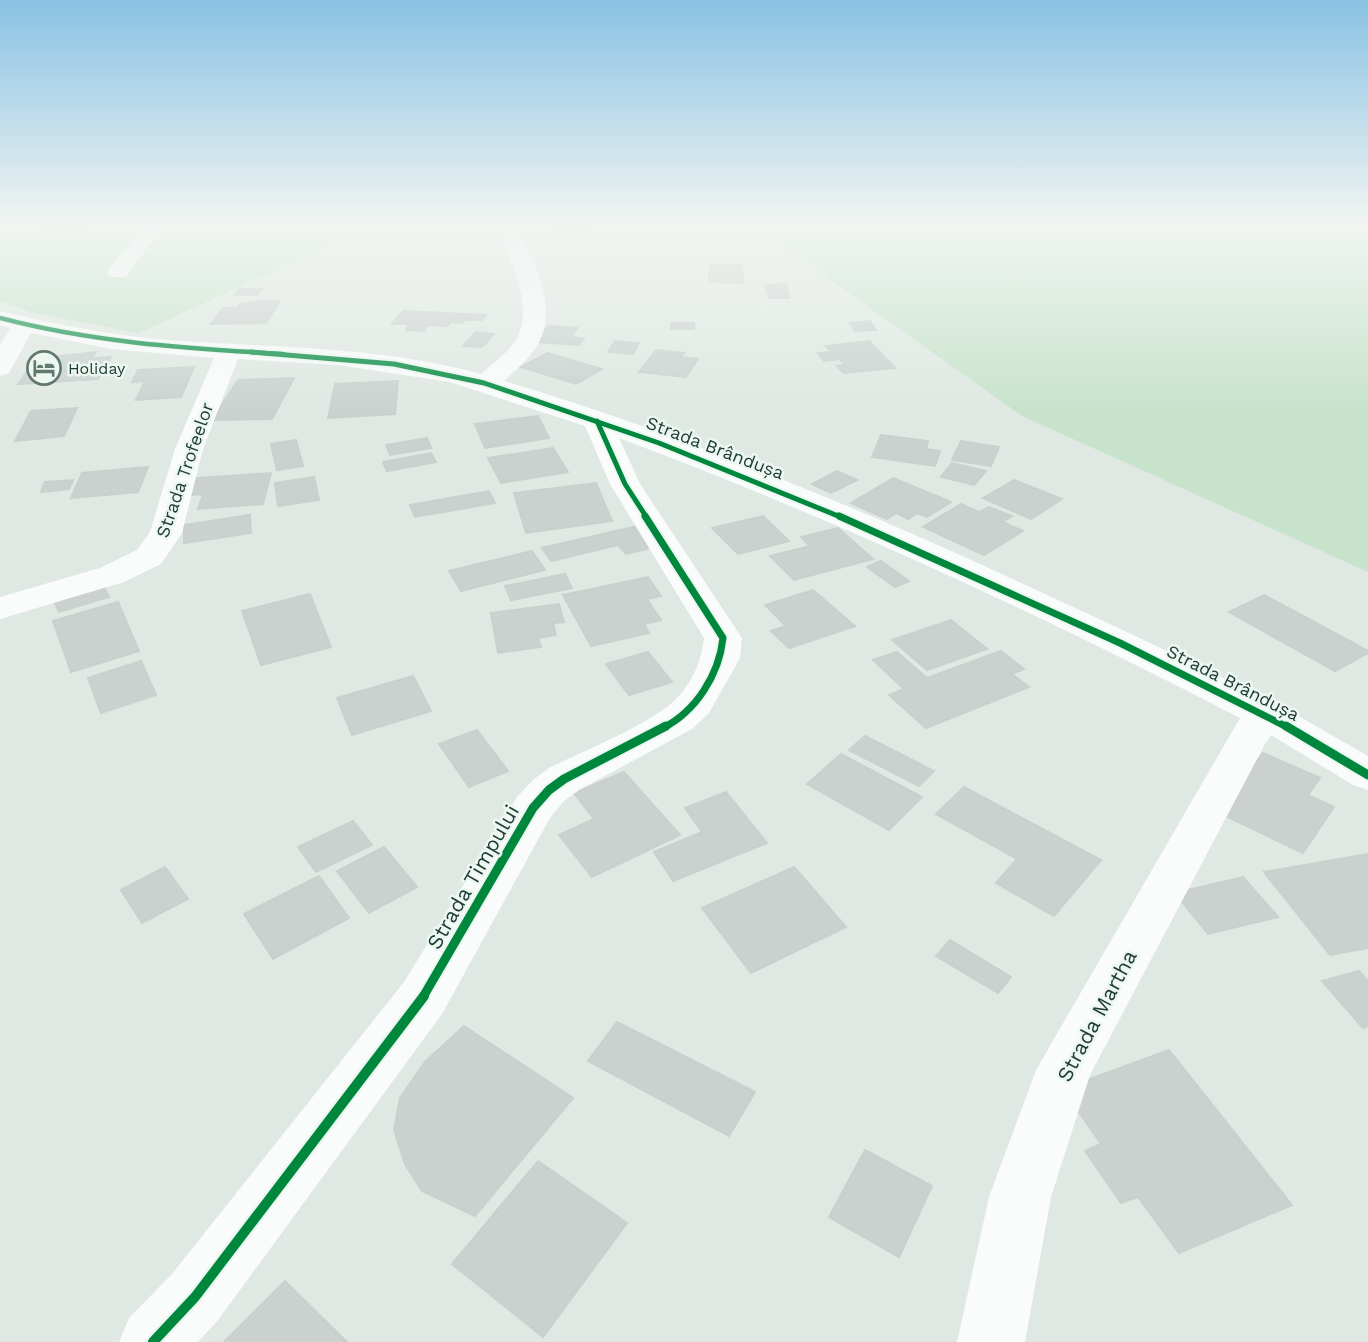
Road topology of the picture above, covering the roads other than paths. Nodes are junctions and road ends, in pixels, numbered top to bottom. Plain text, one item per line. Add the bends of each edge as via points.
1 (531, 288) edge
2 (12, 322) edge
3 (229, 351) junction
4 (0, 368) edge
5 (487, 383) junction
6 (597, 421) junction
7 (0, 608) edge
8 (1264, 714) junction
9 (1368, 775) edge
10 (153, 1342) edge
11 (991, 1342) edge

1 - 5 street via 534,318 526,343
2 - 3 street, Strada Brândușa via 119,342
2 - 4 street
3 - 5 street, Strada Brândușa via 368,360
3 - 7 street, Strada Trofeelor via 189,449 166,533 149,558 111,575
5 - 6 street, Strada Brândușa
6 - 8 street, Strada Brândușa via 787,492
6 - 10 street, Strada Timpului via 625,484 723,638 721,658 695,704 678,720 564,779 533,808 423,998 195,1297
8 - 9 street, Strada Brândușa
8 - 11 street, Strada Martha via 1064,1070 1020,1198

